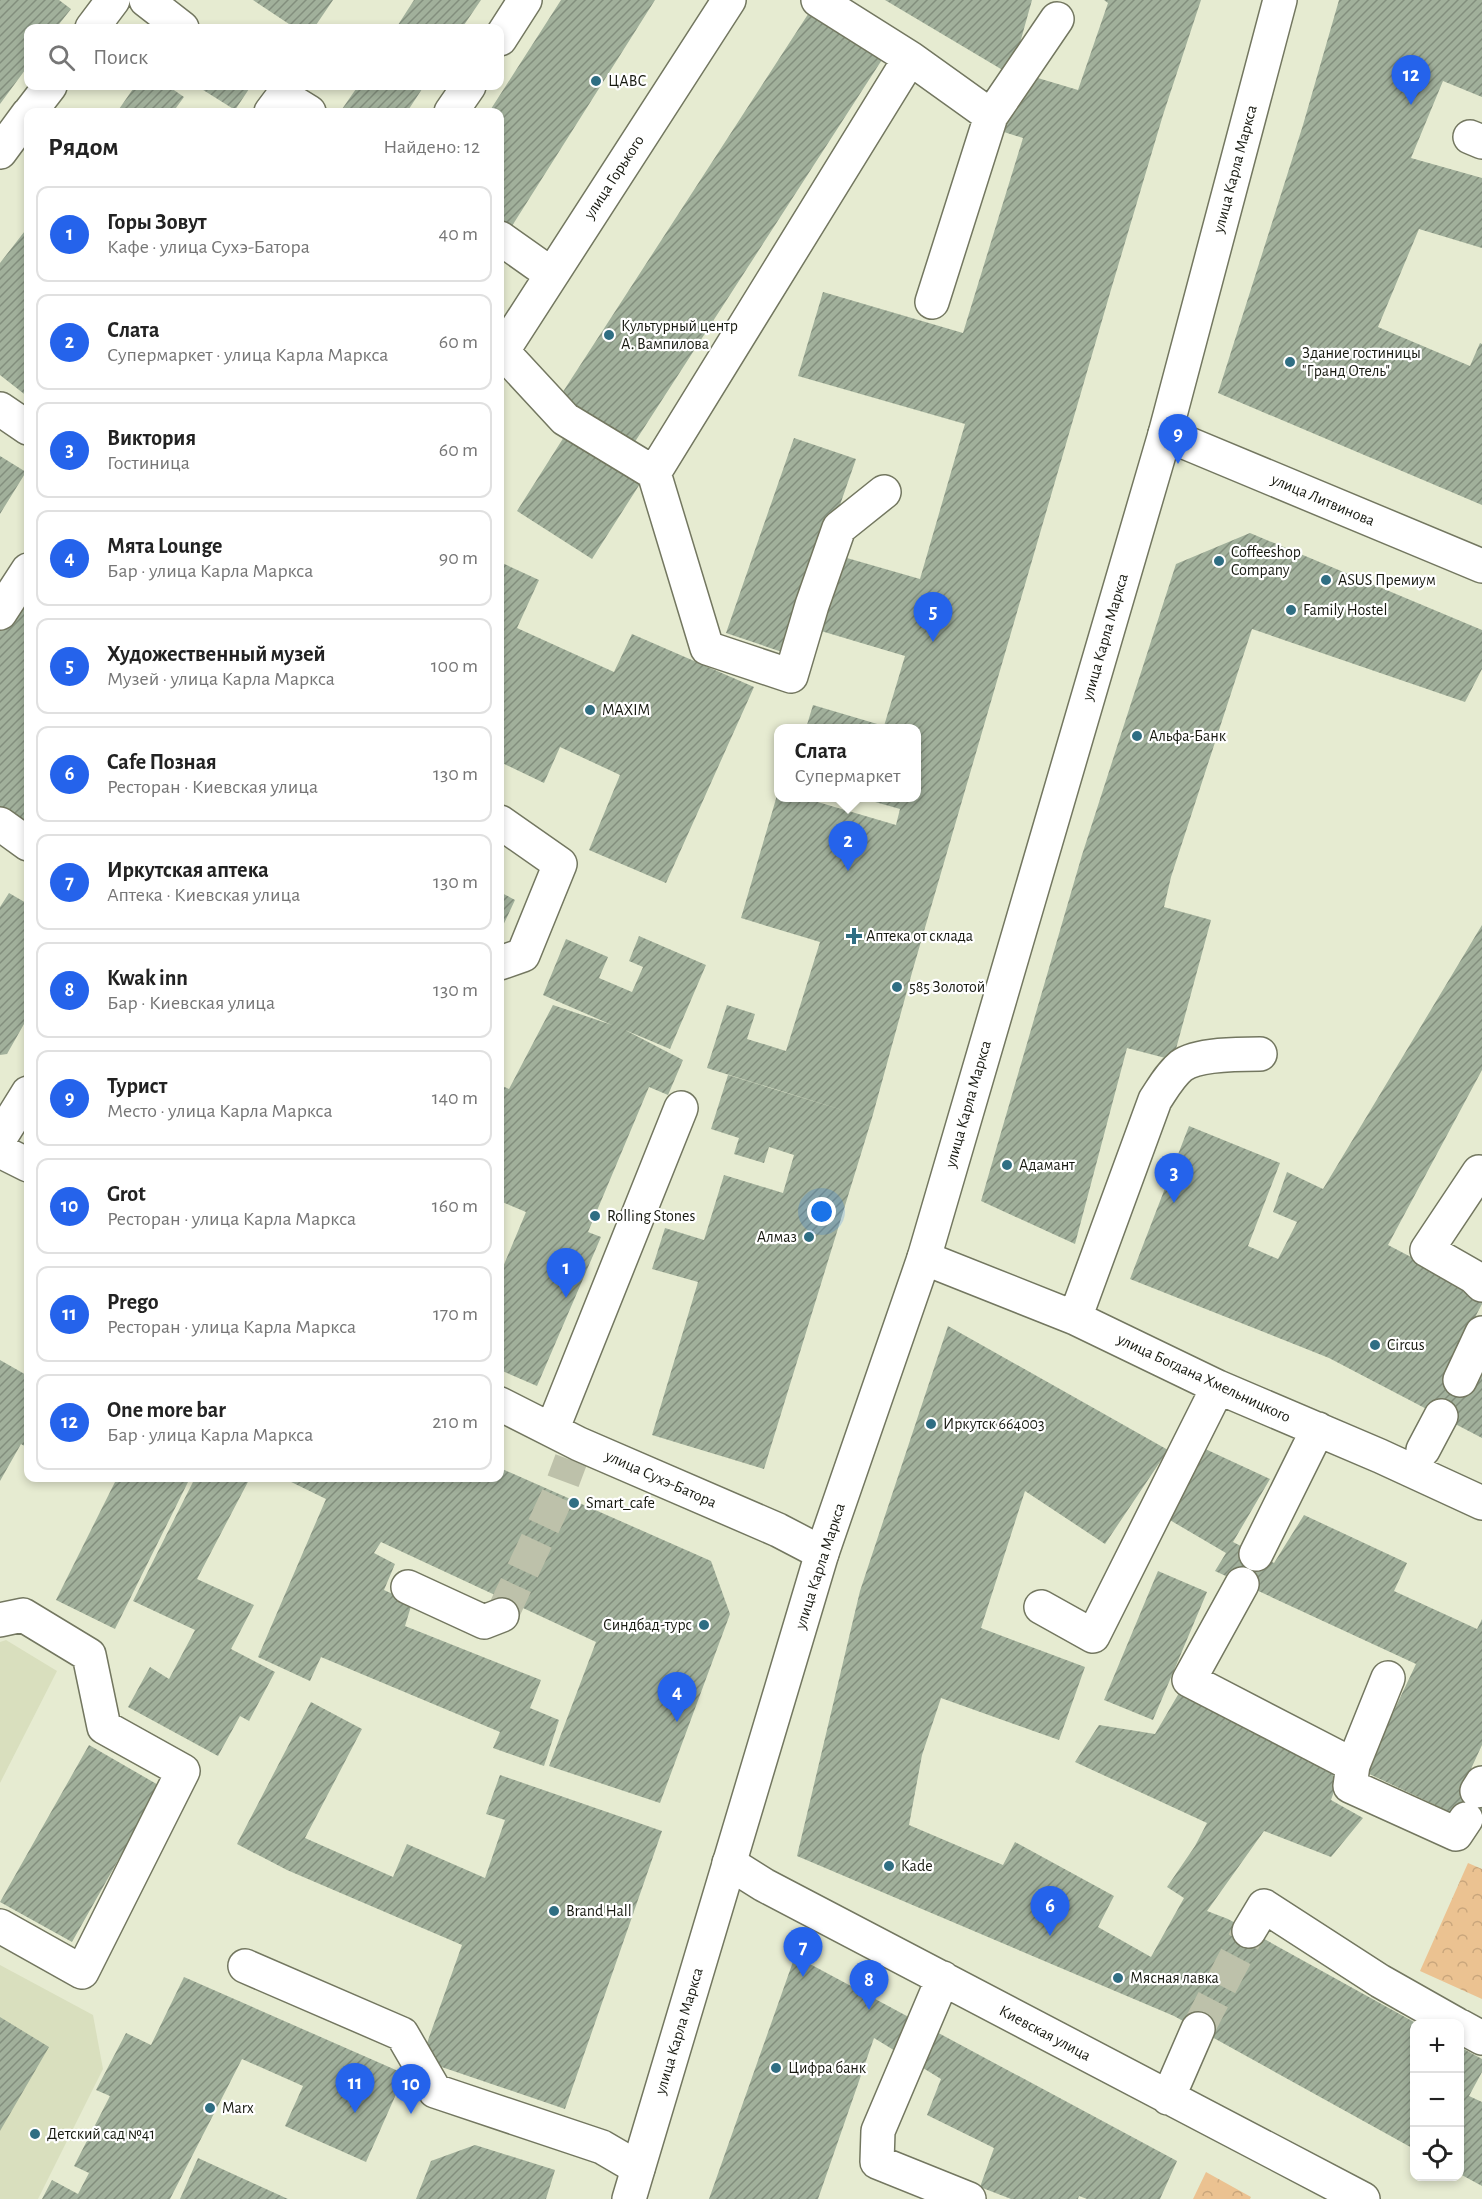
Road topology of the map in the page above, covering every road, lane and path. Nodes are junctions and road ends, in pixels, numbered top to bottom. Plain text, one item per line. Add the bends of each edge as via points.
1 (113, 0) edge
2 (146, 0) edge
3 (525, 0) edge
4 (729, 0) edge
5 (818, 0) edge
6 (1280, 0) edge
7 (1057, 19) dead end
8 (95, 24) edge
9 (177, 24) edge
10 (504, 33) edge
11 (910, 58) junction
12 (47, 90) edge
13 (466, 90) edge
14 (33, 108) edge
15 (274, 108) edge
16 (302, 108) edge
17 (454, 108) edge
18 (991, 116) junction
19 (24, 120) edge
20 (0, 152) edge
21 (504, 241) edge
22 (551, 274) junction
23 (932, 302) dead end
24 (504, 348) edge
25 (504, 356) edge
26 (0, 409) edge
27 (24, 425) edge
28 (1165, 434) junction
29 (654, 473) junction
30 (884, 492) dead end
31 (1482, 566) edge
32 (24, 576) edge
33 (0, 613) edge
34 (0, 825) edge
35 (504, 825) edge
36 (24, 841) edge
37 (504, 962) edge
38 (1260, 1054) dead end
39 (24, 1099) edge
40 (681, 1108) dead end
41 (0, 1137) edge
42 (0, 1150) edge
43 (24, 1163) edge
44 (1479, 1172) dead end
45 (924, 1258) junction
46 (1482, 1285) edge
47 (1075, 1318) junction
48 (1482, 1333) edge
49 (1460, 1380) dead end
50 (1218, 1387) junction
51 (504, 1406) edge
52 (1441, 1416) dead end
53 (1318, 1429) junction
54 (567, 1445) junction
55 (1423, 1450) dead end
56 (1482, 1503) edge
57 (822, 1553) junction
58 (1256, 1554) dead end
59 (1242, 1584) dead end
60 (408, 1587) dead end
61 (1041, 1607) dead end
62 (502, 1615) dead end
63 (0, 1620) edge
64 (1388, 1678) dead end
65 (1353, 1765) junction
66 (1475, 1798) edge
67 (729, 1863) junction
68 (0, 1926) edge
69 (1250, 1931) tunnel mouth
70 (245, 1966) dead end
71 (943, 1978) junction
72 (1447, 2019) edge
73 (1464, 2028) edge
74 (1198, 2030) tunnel mouth
75 (1482, 2038) edge
76 (1168, 2098) junction
77 (633, 2184) edge
78 (969, 2199) edge
79 (1363, 2199) edge

1 - 8 street
2 - 9 street
3 - 10 street
4 - 22 street, улица Горького
5 - 11 street
6 - 28 street, улица Карла Маркса
7 - 18 street
11 - 18 street
11 - 29 street
12 - 14 street
13 - 17 street
15 - 16 street via 283,96
18 - 23 street
19 - 20 street
21 - 22 street
22 - 24 street, улица Горького
25 - 29 street via 565,419
26 - 27 street
28 - 31 street, улица Литвинова
28 - 45 street, улица Карла Маркса
29 - 30 street via 707,648 791,676 839,528
32 - 33 street
34 - 36 street
35 - 37 street via 560,864 523,955
38 - 47 street via 1206,1058 1183,1064 1171,1076 1155,1100
39 - 41 street
40 - 54 street
42 - 43 street
44 - 46 street via 1427,1250
45 - 47 street, улица Богдана Хмельницкого
45 - 57 street, улица Карла Маркса
47 - 50 street, улица Богдана Хмельницкого
48 - 49 street
50 - 53 street, улица Богдана Хмельницкого
50 - 61 street via 1093,1636
51 - 54 street, улица Сухэ-Батора
52 - 55 street
53 - 56 street, улица Богдана Хмельницкого
53 - 58 street
54 - 57 street, улица Сухэ-Батора via 778,1530
57 - 67 street, улица Карла Маркса
59 - 65 street via 1189,1680
60 - 62 street via 484,1622
63 - 68 street via 23,1615 89,1655 104,1727 183,1771 82,1972
64 - 65 street
65 - 66 street via 1350,1786 1456,1834
67 - 71 street, Киевская улица
67 - 77 street, улица Карла Маркса
69 - 72 street via 1264,1906
70 - 77 street via 402,2034 435,2091 602,2147
71 - 76 street, Киевская улица
71 - 78 street via 878,2131 877,2162
73 - 75 street
74 - 76 street
76 - 79 street, Киевская улица

